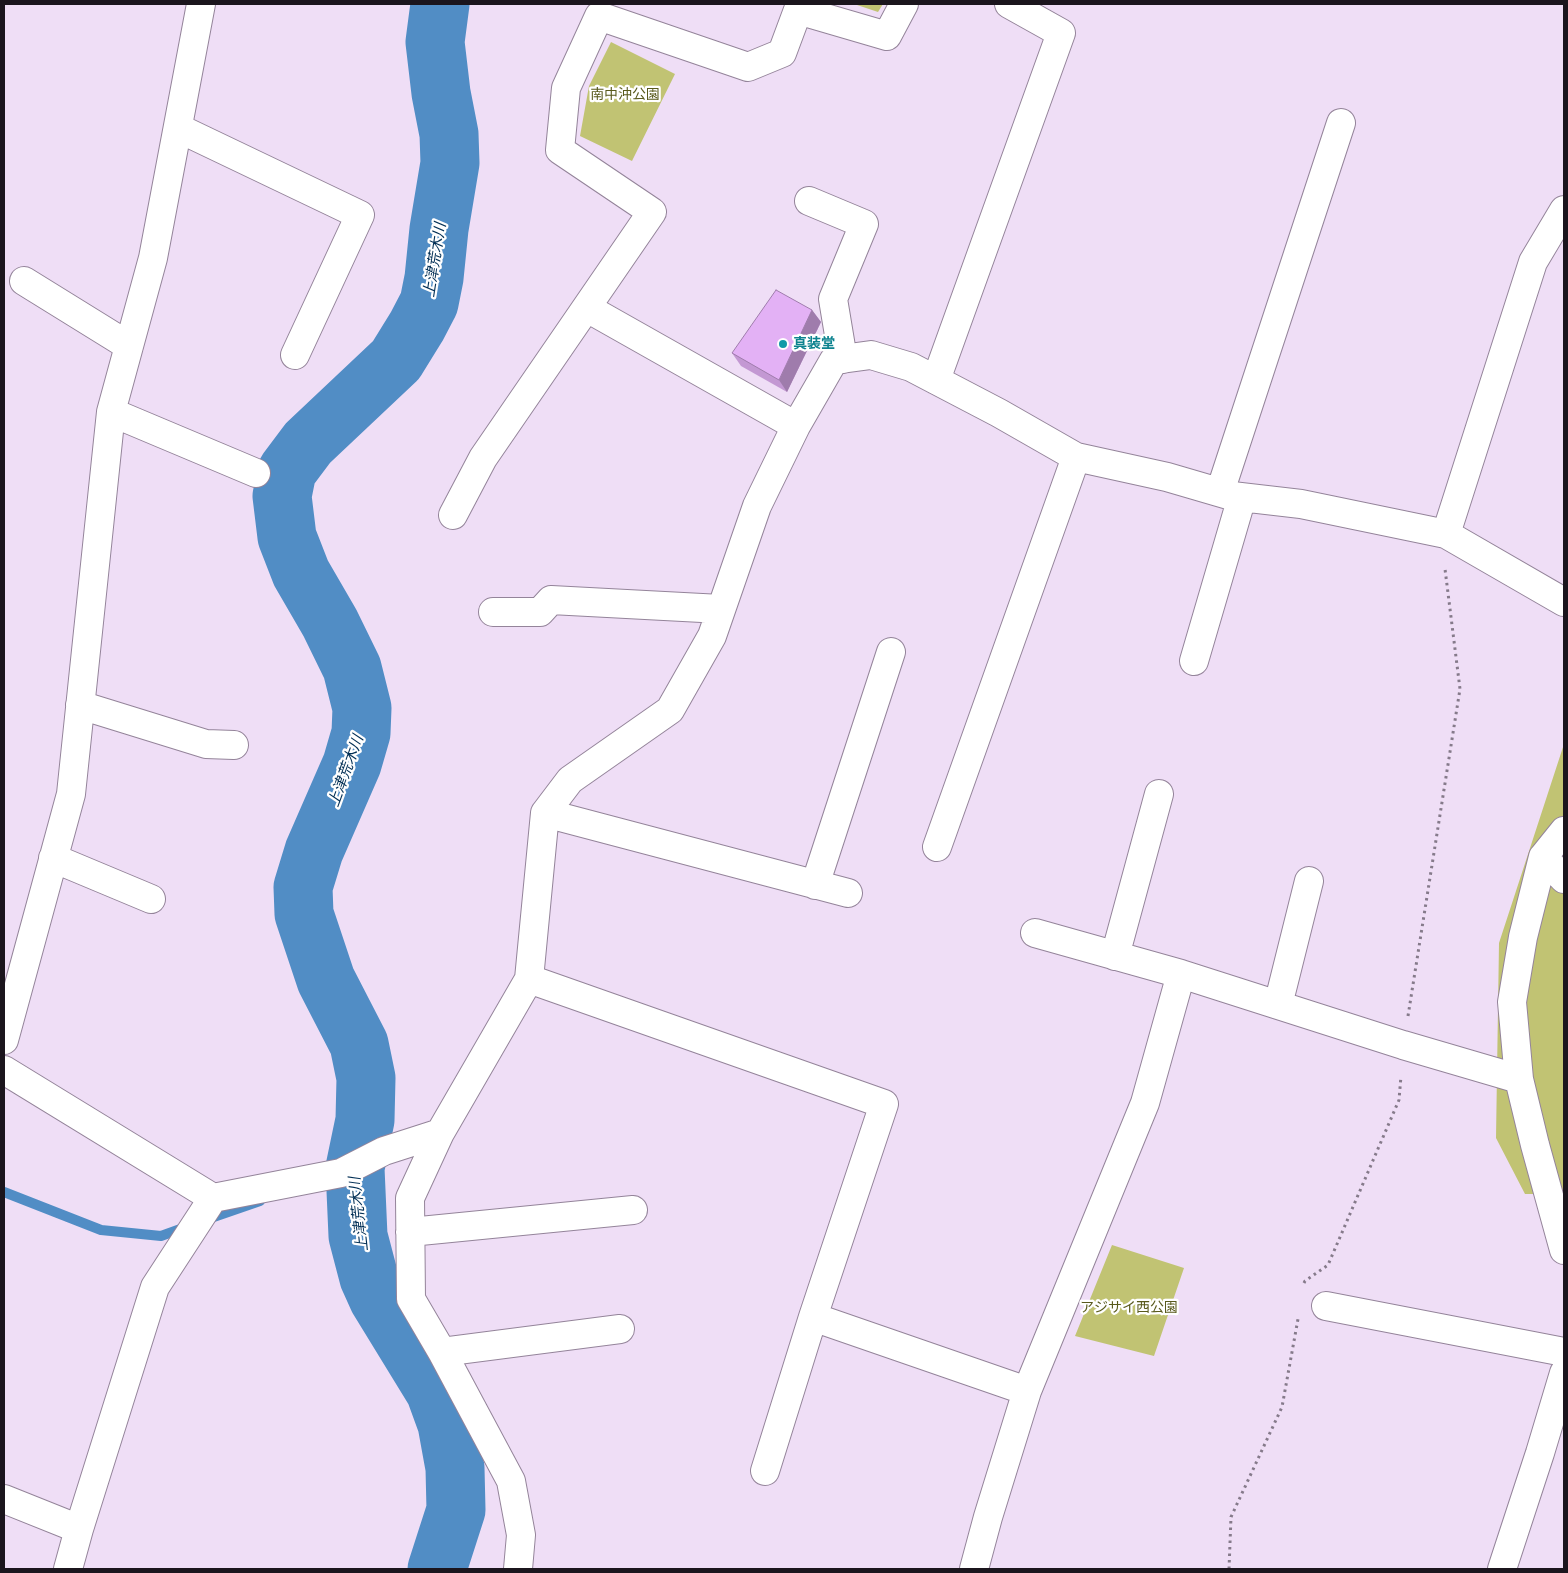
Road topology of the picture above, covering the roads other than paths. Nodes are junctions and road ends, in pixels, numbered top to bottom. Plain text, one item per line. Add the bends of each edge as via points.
1 (200, 4) edge
2 (904, 4) edge
3 (1009, 4) edge
4 (1341, 123) dead end
5 (178, 128) junction
6 (809, 202) dead end
7 (1564, 210) edge
8 (24, 281) dead end
9 (587, 308) junction
10 (129, 346) junction
11 (295, 355) dead end
12 (843, 359) junction
13 (936, 380) junction
14 (110, 412) junction
15 (796, 426) junction
16 (1076, 457) junction
17 (256, 473) dead end
18 (1231, 494) junction
19 (453, 514) dead end
20 (1446, 534) junction
21 (1564, 602) edge
22 (721, 609) junction
23 (492, 612) dead end
24 (891, 652) dead end
25 (1194, 661) dead end
26 (80, 705) junction
27 (234, 745) dead end
28 (1160, 794) dead end
29 (545, 813) junction
30 (1564, 831) edge
31 (937, 847) dead end
32 (1543, 857) junction
33 (53, 858) junction
34 (1564, 879) edge
35 (1309, 881) dead end
36 (815, 885) junction
37 (848, 894) dead end
38 (151, 899) dead end
39 (1035, 933) dead end
40 (1116, 956) junction
41 (1181, 974) junction
42 (529, 980) junction
43 (1278, 1005) junction
44 (4, 1040) edge
45 (4, 1070) edge
46 (1519, 1079) junction
47 (440, 1133) junction
48 (213, 1198) junction
49 (633, 1210) dead end
50 (410, 1232) junction
51 (1564, 1250) edge
52 (1326, 1306) dead end
53 (813, 1317) junction
54 (620, 1329) dead end
55 (442, 1352) junction
56 (1564, 1352) edge
57 (1564, 1373) edge
58 (1027, 1391) junction
59 (764, 1471) dead end
60 (4, 1499) edge
61 (79, 1530) junction
62 (68, 1569) edge
63 (518, 1569) edge
64 (974, 1569) edge
65 (1502, 1569) edge

1 - 5 street
2 - 9 street via 888,36 798,10 782,53 748,67 599,16 566,88 560,150 652,212
3 - 13 street via 1061,33
4 - 18 street
5 - 10 street via 153,258
5 - 11 street via 360,215
6 - 12 street via 864,224 833,300
7 - 20 street via 1532,262
8 - 10 street
9 - 15 street
9 - 19 street via 483,458
10 - 14 street
12 - 13 street via 871,355 911,367
12 - 15 street via 834,360
13 - 16 street
14 - 17 street
14 - 26 street
15 - 22 street via 757,506
16 - 18 street
16 - 31 street
18 - 20 street via 1301,504
18 - 25 street
20 - 21 street
22 - 23 street via 551,600 540,612
22 - 29 street via 712,636 670,710 570,780
24 - 36 street
26 - 27 street via 206,744
26 - 33 street via 70,794
28 - 40 street
29 - 36 street
29 - 42 street
30 - 32 street
32 - 34 street
32 - 46 street via 1523,937 1512,1002
33 - 38 street
33 - 44 street
35 - 43 street
36 - 37 street
39 - 40 street
40 - 41 street
41 - 43 street
41 - 58 street via 1145,1103
42 - 47 street
42 - 53 street via 884,1104
43 - 46 street
45 - 48 street
46 - 51 street
47 - 48 street via 384,1151 341,1173
47 - 50 street via 410,1198
48 - 61 street via 156,1287
49 - 50 street
50 - 55 street via 411,1299
52 - 56 street
53 - 58 street
53 - 59 street
54 - 55 street
55 - 63 street via 511,1481 521,1535
57 - 65 street
58 - 64 street
60 - 61 street
61 - 62 street

